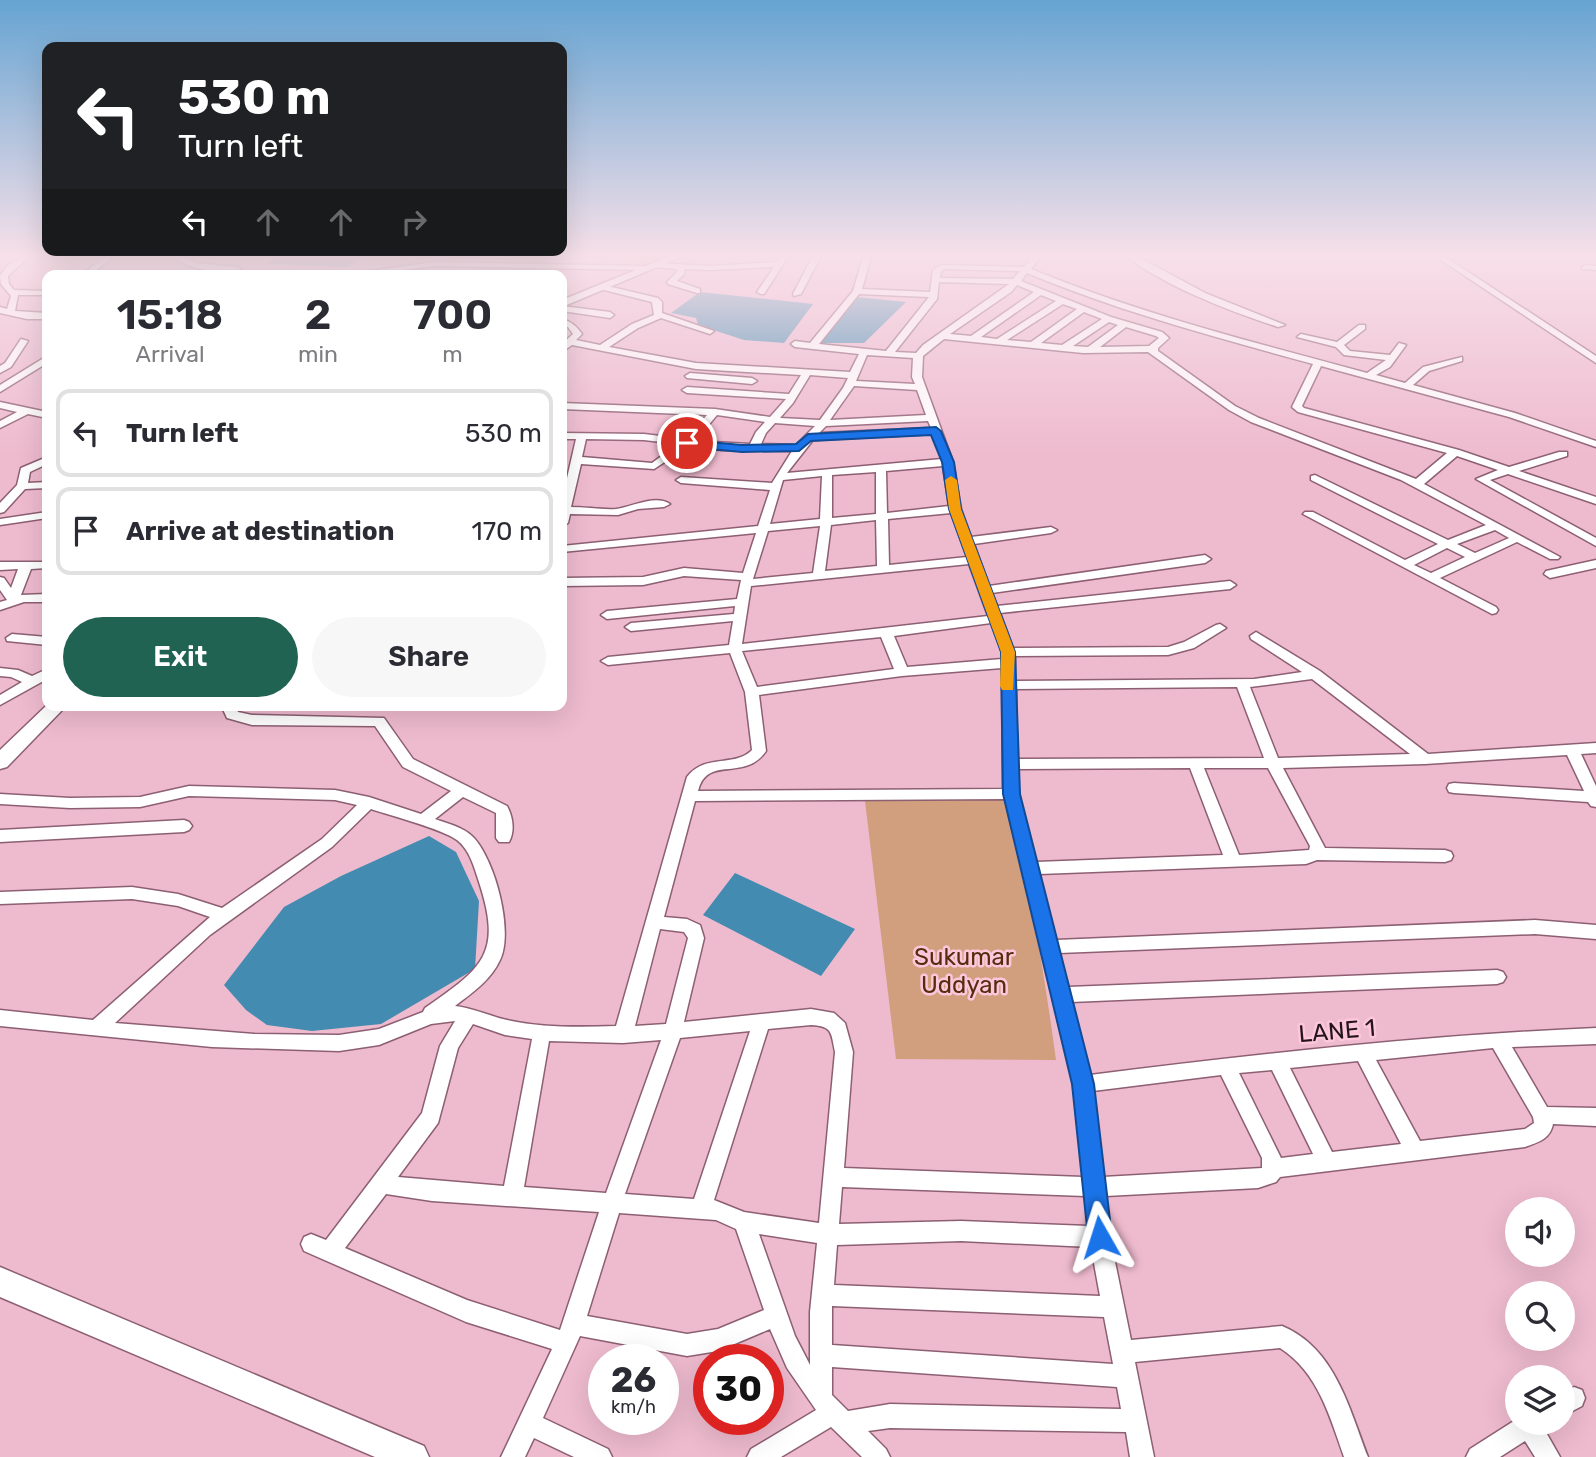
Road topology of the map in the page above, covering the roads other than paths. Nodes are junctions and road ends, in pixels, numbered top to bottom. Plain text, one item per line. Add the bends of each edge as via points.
1 (644, 322) edge
2 (682, 322) edge
3 (832, 322) edge
4 (913, 322) edge
5 (960, 322) edge
6 (997, 322) edge
7 (1028, 322) edge
8 (1065, 322) edge
9 (1103, 322) edge
10 (1118, 322) edge
11 (1168, 322) edge
12 (1273, 322) edge
13 (1539, 322) edge
14 (567, 324) edge
15 (1125, 324) junction
16 (1281, 325) dead end
17 (1362, 327) dead end
18 (710, 331) dead end
19 (943, 335) junction
20 (1301, 337) dead end
21 (973, 339) junction
22 (24, 341) dead end
23 (999, 341) junction
24 (571, 342) junction
25 (795, 344) dead end
26 (567, 345) edge
27 (813, 345) junction
28 (1033, 345) junction
29 (1339, 345) junction
30 (1402, 345) dead end
31 (601, 348) junction
32 (1064, 348) junction
33 (1152, 349) junction
34 (1090, 350) junction
35 (864, 352) junction
36 (888, 354) junction
37 (918, 356) junction
38 (1392, 358) junction
39 (1459, 359) dead end
40 (1596, 360) edge
41 (42, 362) edge
42 (1317, 364) junction
43 (0, 370) edge
44 (807, 373) junction
45 (690, 376) dead end
46 (755, 376) junction
47 (1367, 377) junction
48 (851, 379) junction
49 (920, 387) junction
50 (1406, 387) junction
51 (0, 389) edge
52 (687, 390) dead end
53 (746, 394) junction
54 (792, 397) junction
55 (0, 405) edge
56 (567, 406) edge
57 (29, 410) junction
58 (715, 412) junction
59 (42, 413) edge
60 (771, 420) junction
61 (823, 423) junction
62 (0, 425) edge
63 (933, 425) junction
64 (567, 436) edge
65 (582, 436) junction
66 (808, 437) junction
67 (687, 443) junction
68 (1596, 444) edge
69 (799, 447) junction
70 (754, 448) junction
71 (1455, 452) junction
72 (1563, 454) dead end
73 (576, 460) junction
74 (42, 462) edge
75 (948, 462) junction
76 (881, 467) junction
77 (1508, 470) junction
78 (827, 473) junction
79 (1315, 478) dead end
80 (681, 480) dead end
81 (777, 482) junction
82 (1417, 484) junction
83 (42, 485) edge
84 (22, 486) junction
85 (567, 491) edge
86 (1596, 500) edge
87 (664, 504) dead end
88 (955, 509) junction
89 (0, 510) edge
90 (567, 510) edge
91 (1309, 514) dead end
92 (42, 515) edge
93 (882, 516) junction
94 (0, 522) edge
95 (826, 523) junction
96 (1495, 526) junction
97 (764, 529) junction
98 (1051, 530) dead end
99 (1517, 538) junction
100 (967, 541) junction
101 (1596, 543) edge
102 (1447, 544) junction
103 (567, 549) edge
104 (1554, 556) dead end
105 (1474, 557) junction
106 (974, 559) junction
107 (1205, 559) dead end
108 (1406, 564) junction
109 (1596, 564) edge
110 (26, 565) junction
111 (42, 565) edge
112 (0, 566) edge
113 (883, 568) junction
114 (1550, 574) dead end
115 (819, 575) junction
116 (1432, 578) junction
117 (747, 580) junction
118 (0, 582) edge
119 (567, 582) edge
120 (1230, 585) dead end
121 (984, 590) junction
122 (42, 598) edge
123 (13, 600) junction
124 (742, 602) junction
125 (0, 606) edge
126 (1492, 610) dead end
127 (993, 614) junction
128 (607, 615) dead end
129 (738, 617) junction
130 (631, 627) dead end
131 (1220, 628) dead end
132 (886, 633) junction
133 (1256, 636) dead end
134 (12, 638) dead end
135 (42, 641) edge
136 (735, 649) junction
137 (1008, 657) junction
138 (608, 661) dead end
139 (0, 672) edge
140 (902, 672) junction
141 (1315, 674) junction
142 (42, 676) edge
143 (31, 681) junction
144 (1242, 684) junction
145 (1008, 685) junction
146 (752, 692) junction
147 (0, 701) edge
148 (52, 711) edge
149 (231, 711) edge
150 (1596, 748) edge
151 (1573, 749) junction
152 (1425, 758) junction
153 (0, 762) edge
154 (1195, 763) junction
155 (1273, 763) junction
156 (1010, 764) junction
157 (1454, 788) dead end
158 (462, 790) junction
159 (1011, 794) junction
160 (688, 796) junction
161 (0, 799) edge
162 (1595, 799) edge
163 (369, 802) junction
164 (424, 820) junction
165 (184, 826) dead end
166 (0, 836) edge
167 (504, 838) dead end
168 (1316, 854) junction
169 (1445, 856) dead end
170 (1233, 860) junction
171 (1031, 868) junction
172 (0, 898) edge
173 (223, 915) junction
174 (653, 922) junction
175 (1596, 932) edge
176 (1051, 947) junction
177 (1497, 977) dead end
178 (1061, 995) junction
179 (469, 1015) junction
180 (0, 1018) edge
181 (423, 1019) junction
182 (761, 1024) junction
183 (97, 1028) junction
184 (673, 1031) junction
185 (542, 1032) junction
186 (623, 1035) junction
187 (1596, 1035) edge
188 (1498, 1040) junction
189 (1363, 1053) junction
190 (1276, 1061) junction
191 (1226, 1066) junction
192 (1083, 1084) junction
193 (1542, 1115) junction
194 (1596, 1117) edge
195 (1415, 1151) junction
196 (1327, 1162) junction
197 (1274, 1168) junction
198 (833, 1177) junction
199 (382, 1184) junction
200 (1094, 1187) junction
201 (512, 1196) junction
202 (612, 1203) junction
203 (701, 1209) junction
204 (743, 1222) junction
205 (828, 1235) junction
206 (1100, 1237) junction
207 (0, 1282) edge
208 (822, 1295) junction
209 (1114, 1307) junction
210 (777, 1315) junction
211 (570, 1334) junction
212 (1122, 1352) junction
213 (821, 1355) junction
214 (1127, 1376) junction
215 (832, 1412) junction
216 (1136, 1421) junction
217 (529, 1423) junction
218 (1513, 1435) edge
219 (1537, 1435) edge
220 (876, 1456) edge
221 (412, 1457) edge
222 (513, 1457) edge
223 (600, 1457) edge
224 (759, 1457) edge
225 (1142, 1457) edge
226 (1356, 1457) edge
227 (1478, 1457) edge
228 (1548, 1457) edge

1 - 31 street
2 - 18 street
3 - 27 street
4 - 36 street
5 - 19 street
6 - 21 street
7 - 23 street
8 - 28 street
9 - 32 street
10 - 15 street
11 - 42 street
12 - 16 street
13 - 40 street
14 - 24 street via 578,334
15 - 33 street via 1164,336
15 - 34 street
17 - 29 street
19 - 21 street
19 - 37 street
20 - 29 street
21 - 23 street
22 - 43 street
23 - 28 street
24 - 26 street
24 - 31 street
25 - 27 street
27 - 35 street
28 - 32 street
29 - 38 street via 1347,353
30 - 38 street
31 - 46 street
32 - 34 street
33 - 34 street
33 - 82 street via 1178,372 1255,420
35 - 36 street
35 - 48 street
36 - 37 street
37 - 49 street
38 - 47 street
39 - 50 street via 1426,369
41 - 51 street
42 - 47 street
42 - 71 street via 1297,407 1301,410
44 - 46 street
44 - 48 street
44 - 54 street
45 - 46 street
46 - 53 street
47 - 50 street
48 - 49 street
48 - 61 street
49 - 63 street
50 - 68 street via 1512,415
52 - 53 street
53 - 54 street
54 - 60 street
55 - 57 street
56 - 58 street
57 - 59 street
57 - 62 street
58 - 60 street
58 - 67 street
60 - 61 street
60 - 70 street
61 - 63 street
61 - 66 street
63 - 66 street
63 - 75 street
64 - 65 street
65 - 67 street
65 - 73 street
66 - 69 street
67 - 70 street
67 - 73 street via 647,467
69 - 70 street
69 - 81 street
71 - 77 street
71 - 82 street
72 - 77 street
73 - 85 street
74 - 84 street via 25,470
75 - 76 street
75 - 88 street
76 - 78 street
76 - 93 street
77 - 86 street
77 - 101 street via 1481,479
78 - 81 street
78 - 95 street
79 - 102 street
80 - 81 street
81 - 97 street
82 - 96 street
83 - 84 street
84 - 89 street
87 - 90 street via 618,512
88 - 93 street
88 - 100 street
91 - 108 street
92 - 94 street
93 - 95 street
93 - 113 street
95 - 97 street
95 - 115 street
96 - 99 street
96 - 102 street
97 - 103 street
97 - 117 street
98 - 100 street
99 - 104 street
99 - 105 street
100 - 106 street
102 - 105 street
102 - 108 street
105 - 116 street
106 - 113 street
106 - 121 street
107 - 121 street
108 - 116 street
109 - 114 street
110 - 111 street
110 - 112 street
110 - 123 street
113 - 115 street
115 - 117 street
116 - 126 street
117 - 119 street via 684,572 643,581
117 - 124 street
118 - 123 street
120 - 127 street
121 - 127 street
122 - 123 street
123 - 125 street
124 - 128 street
124 - 129 street
127 - 132 street
127 - 137 street
129 - 130 street
129 - 136 street
131 - 137 street via 1168,651
132 - 136 street
132 - 140 street
133 - 141 street
134 - 135 street
136 - 138 street
136 - 146 street
137 - 140 street
137 - 145 street
139 - 143 street
140 - 146 street
141 - 144 street
141 - 152 street
142 - 143 street
143 - 147 street
144 - 145 street
144 - 155 street
145 - 156 street
146 - 160 street via 759,751 743,764 702,769
148 - 153 street
149 - 158 street via 252,720 379,721 408,763
150 - 151 street
151 - 152 street
151 - 162 street
152 - 155 street
154 - 155 street
154 - 156 street
154 - 170 street
155 - 168 street via 1318,846
156 - 159 street
157 - 162 street
158 - 164 street
158 - 167 street via 502,810
159 - 160 street
159 - 171 street
160 - 174 street
161 - 163 street via 140,802 189,792 335,795
163 - 164 street
163 - 173 street via 327,844
164 - 181 street via 468,838 493,897 498,939 495,955 474,984
165 - 166 street
168 - 169 street
168 - 170 street
170 - 171 street
171 - 176 street
172 - 173 street via 132,893 178,900
173 - 183 street
174 - 184 street via 687,926 696,938
174 - 186 street
175 - 176 street via 1535,927
176 - 178 street
177 - 178 street
178 - 192 street
179 - 181 street via 450,1013
179 - 185 street via 510,1029
179 - 199 street via 449,1046 431,1117
180 - 183 street
181 - 183 street via 393,1033 341,1043 189,1039
182 - 184 street
182 - 198 street via 828,1017 839,1028 844,1052
182 - 203 street
184 - 186 street
184 - 202 street
185 - 186 street
185 - 201 street
187 - 188 street, LANE 1
188 - 189 street, LANE 1
188 - 193 street
189 - 190 street, LANE 1
189 - 195 street
190 - 191 street, LANE 1
190 - 196 street
191 - 192 street, LANE 1
191 - 197 street
192 - 200 street
193 - 194 street
193 - 195 street via 1544,1126 1525,1138
195 - 196 street
196 - 197 street
197 - 200 street via 1258,1179
198 - 200 street
198 - 205 street
199 - 201 street
199 - 211 street via 320,1248 466,1311
200 - 206 street
201 - 202 street
202 - 203 street
202 - 211 street
203 - 204 street via 717,1210
204 - 205 street
204 - 210 street
205 - 206 street via 961,1231
205 - 208 street
206 - 209 street
207 - 221 street
208 - 209 street
208 - 213 street
209 - 212 street
210 - 211 street via 718,1340 687,1345
210 - 215 street via 805,1378
211 - 217 street
212 - 214 street
212 - 226 street via 1282,1337 1299,1345 1323,1376
213 - 214 street
213 - 215 street
214 - 216 street
215 - 216 street
215 - 220 street
215 - 224 street
216 - 225 street
217 - 222 street
217 - 223 street
218 - 227 street
219 - 228 street

